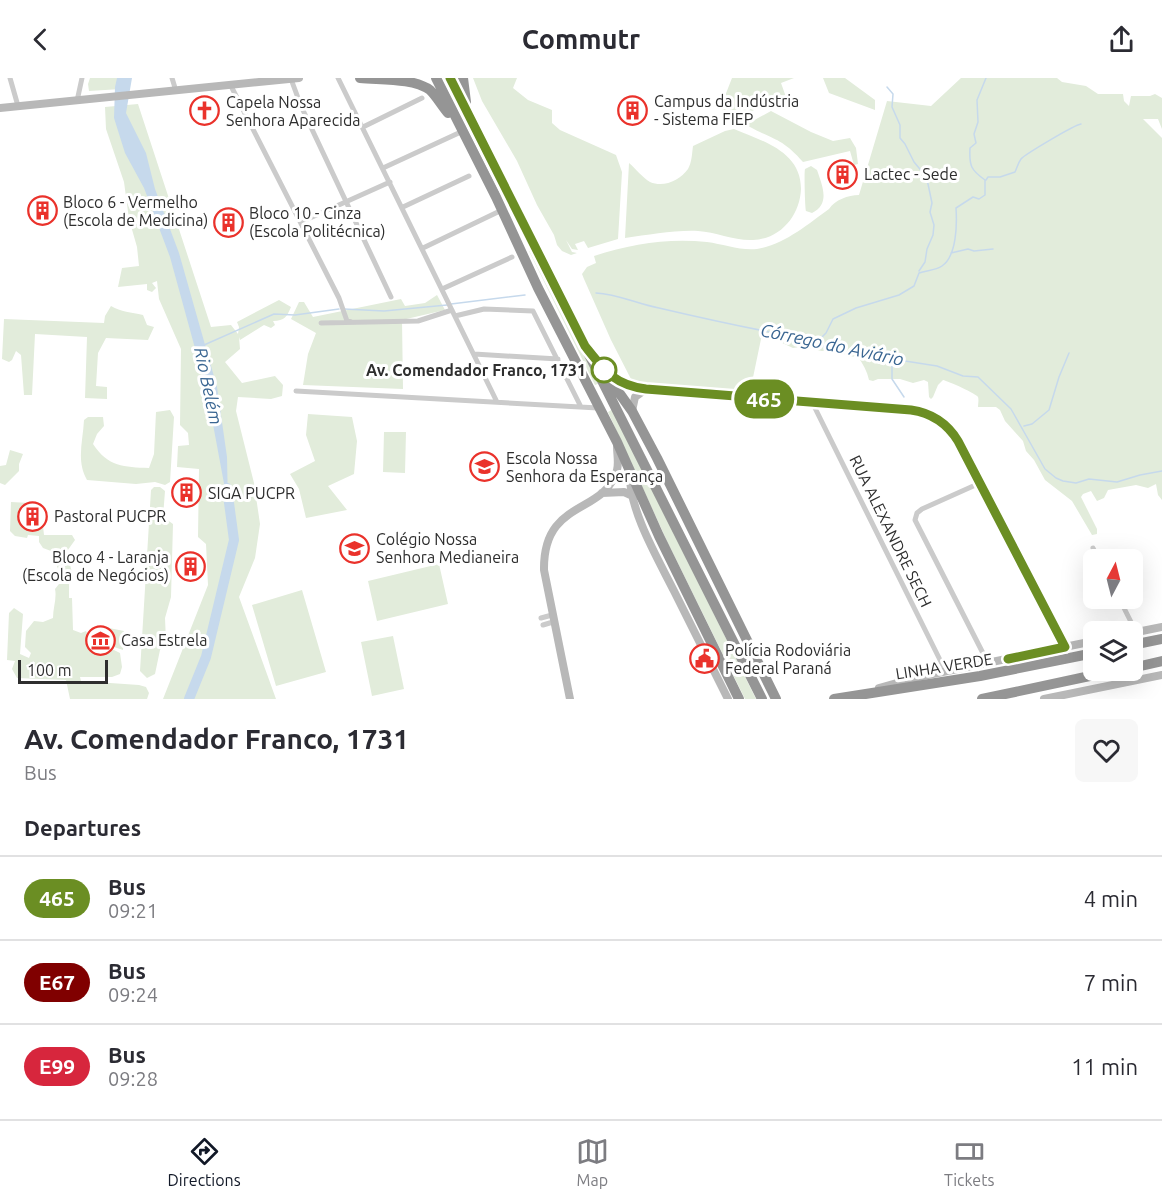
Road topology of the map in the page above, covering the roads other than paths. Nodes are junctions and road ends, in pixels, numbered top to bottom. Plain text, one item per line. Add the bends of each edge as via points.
1 (10, 78) edge
2 (82, 78) edge
3 (172, 78) edge
4 (209, 78) edge
5 (338, 78) edge
6 (360, 78) edge
7 (436, 78) edge
8 (450, 78) edge
9 (463, 78) edge
10 (295, 79) edge
11 (241, 81) edge
12 (231, 86) junction
13 (211, 87) junction
14 (176, 91) junction
15 (422, 98) dead end
16 (77, 101) junction
17 (18, 106) junction
18 (0, 108) edge
19 (469, 117) junction
20 (363, 127) junction
21 (461, 127) junction
22 (383, 168) junction
23 (469, 176) dead end
24 (390, 183) junction
25 (347, 202) junction
26 (403, 207) junction
27 (502, 210) junction
28 (301, 222) junction
29 (423, 248) junction
30 (512, 257) dead end
31 (443, 291) junction
32 (391, 297) dead end
33 (453, 311) junction
34 (351, 322) junction
35 (321, 323) dead end
36 (585, 346) junction
37 (474, 354) junction
38 (558, 359) junction
39 (605, 372) junction
40 (646, 389) junction
41 (296, 392) dead end
42 (497, 402) junction
43 (812, 402) junction
44 (580, 407) junction
45 (600, 408) junction
46 (632, 411) junction
47 (617, 442) junction
48 (648, 442) junction
49 (630, 470) junction
50 (980, 483) junction
51 (602, 493) junction
52 (633, 496) junction
53 (661, 498) junction
54 (645, 505) junction
55 (542, 618) dead end
56 (553, 618) junction
57 (543, 625) dead end
58 (1162, 627) edge
59 (1143, 631) edge
60 (1162, 639) edge
61 (1083, 643) edge
62 (1143, 643) edge
63 (1065, 647) junction
64 (1083, 655) edge
65 (1162, 661) edge
66 (988, 663) junction
67 (1143, 665) edge
68 (946, 672) junction
69 (1162, 675) edge
70 (1083, 677) edge
71 (1009, 692) junction
72 (863, 693) junction
73 (762, 698) edge
74 (775, 698) edge
75 (570, 699) edge
76 (728, 699) edge
77 (740, 699) edge
78 (834, 699) edge
79 (982, 699) edge
80 (993, 699) edge
81 (1044, 699) edge

1 - 17 street
2 - 16 street
3 - 14 street
4 - 13 street
5 - 20 street
6 - 21 highway via 420,83
7 - 21 highway
8 - 19 highway
9 - 19 highway
10 - 11 street
10 - 25 street via 293,89
11 - 12 street
12 - 13 street
12 - 28 street
13 - 14 street
14 - 16 street
15 - 20 street
16 - 17 street
17 - 18 street
19 - 36 highway
20 - 22 street
21 - 22 street
21 - 27 highway
22 - 24 street
23 - 26 street
24 - 25 street
24 - 26 street
25 - 28 street
25 - 32 street
26 - 29 street
27 - 29 street
27 - 45 highway
28 - 34 street via 347,321
29 - 31 street
30 - 31 street
31 - 33 street
33 - 34 street via 418,321
33 - 37 street
33 - 38 street via 533,311
34 - 35 street
36 - 39 highway
36 - 53 highway
37 - 38 street
37 - 42 street
38 - 44 street
39 - 40 street via 624,384
39 - 46 highway
40 - 43 street
40 - 46 street via 635,397
41 - 42 street
42 - 44 street
43 - 50 street via 931,415 954,435
43 - 68 street, RUA ALEXANDRE SECH
44 - 45 street
45 - 47 highway
46 - 48 highway
47 - 49 highway
47 - 51 street via 616,470
48 - 53 highway
48 - 74 highway
49 - 52 street
49 - 54 highway
50 - 63 street
50 - 66 street via 922,508 915,516
51 - 52 street via 624,492
51 - 56 street via 564,518 549,534 544,570
52 - 54 street
52 - 76 street via 647,537
53 - 73 highway
54 - 77 highway
55 - 56 street
56 - 57 street
56 - 75 street
58 - 59 street
60 - 62 highway
61 - 63 street
63 - 66 street
64 - 72 highway, LINHA VERDE via 980,676
65 - 67 highway
66 - 68 street
68 - 72 street
69 - 81 street
70 - 71 highway
71 - 79 highway
71 - 80 highway
72 - 78 highway, LINHA VERDE

